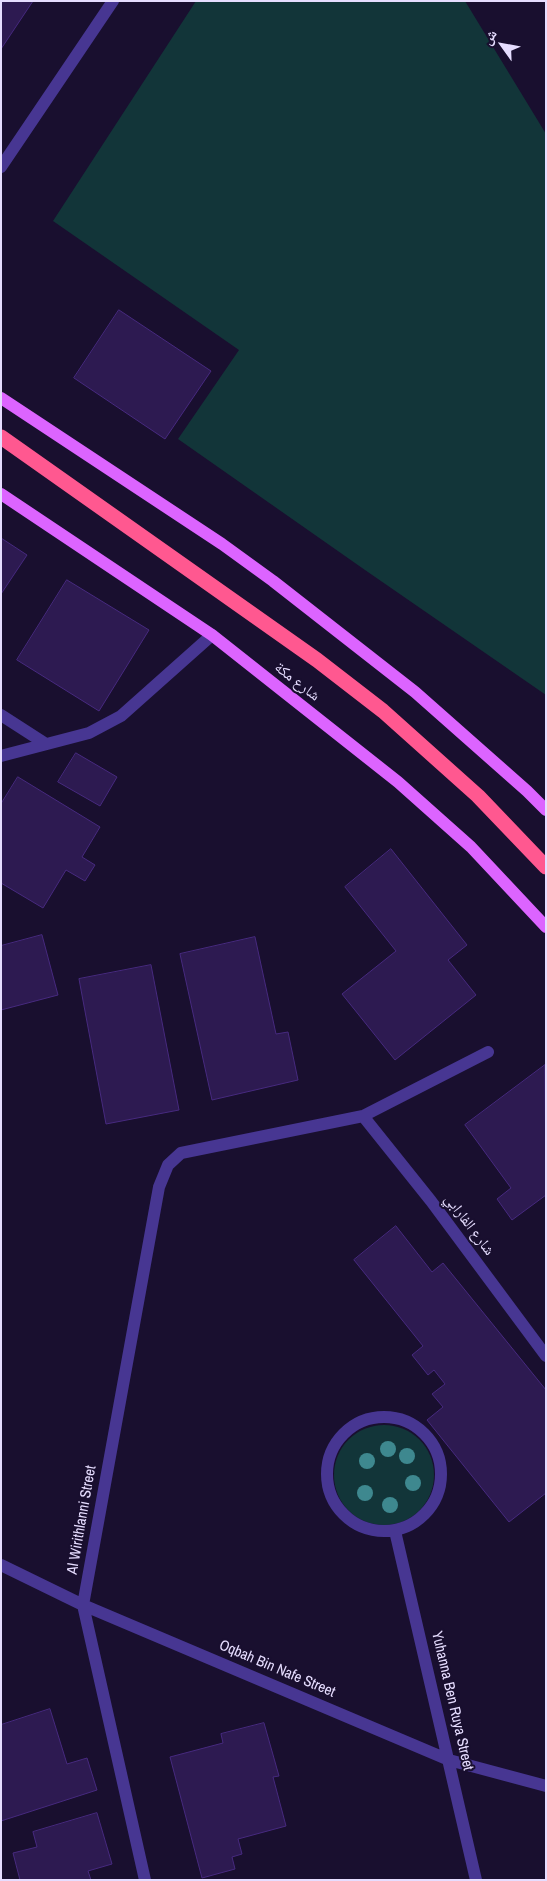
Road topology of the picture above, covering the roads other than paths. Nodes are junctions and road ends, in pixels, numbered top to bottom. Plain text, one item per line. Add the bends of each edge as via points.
1 (113, 1) edge
2 (1, 167) edge
3 (1, 398) edge
4 (1, 437) edge
5 (1, 494) edge
6 (212, 635) junction
7 (1, 714) edge
8 (46, 744) junction
9 (1, 756) edge
10 (527, 791) junction
11 (546, 802) edge
12 (546, 810) edge
13 (546, 867) edge
14 (546, 927) edge
15 (488, 1052) dead end
16 (363, 1116) junction
17 (546, 1356) edge
18 (395, 1530) junction
19 (1, 1565) edge
20 (83, 1605) junction
21 (449, 1760) junction
22 (546, 1786) edge
23 (145, 1880) edge
24 (476, 1880) edge

1 - 2 street
3 - 10 main road via 273,581 414,692
4 - 13 highway via 317,660 383,711 478,796
5 - 6 main road, شارع مكة
6 - 8 street via 121,716 89,733
6 - 14 main road, شارع مكة via 398,782 471,847
7 - 8 street
8 - 9 street
10 - 11 street
10 - 12 main road
15 - 16 street
16 - 17 street, شارع الفارابي via 431,1201
16 - 20 street, Al Wirithlanni Street via 180,1153 168,1165 159,1187
18 - 18 street via 413,1524 428,1512 442,1477 439,1458 431,1440 417,1427 400,1419 381,1417 362,1422 340,1439 328,1463 327,1482 333,1500 344,1515 359,1526 376,1531
18 - 21 street, Yuhanna Ben Ruya Street
19 - 20 street, Oqbah Bin Nafe Street
20 - 21 street, Oqbah Bin Nafe Street
20 - 23 street, Al Wirithlanni Street
21 - 22 street, Oqbah Bin Nafe Street
21 - 24 street, Yuhanna Ben Ruya Street

